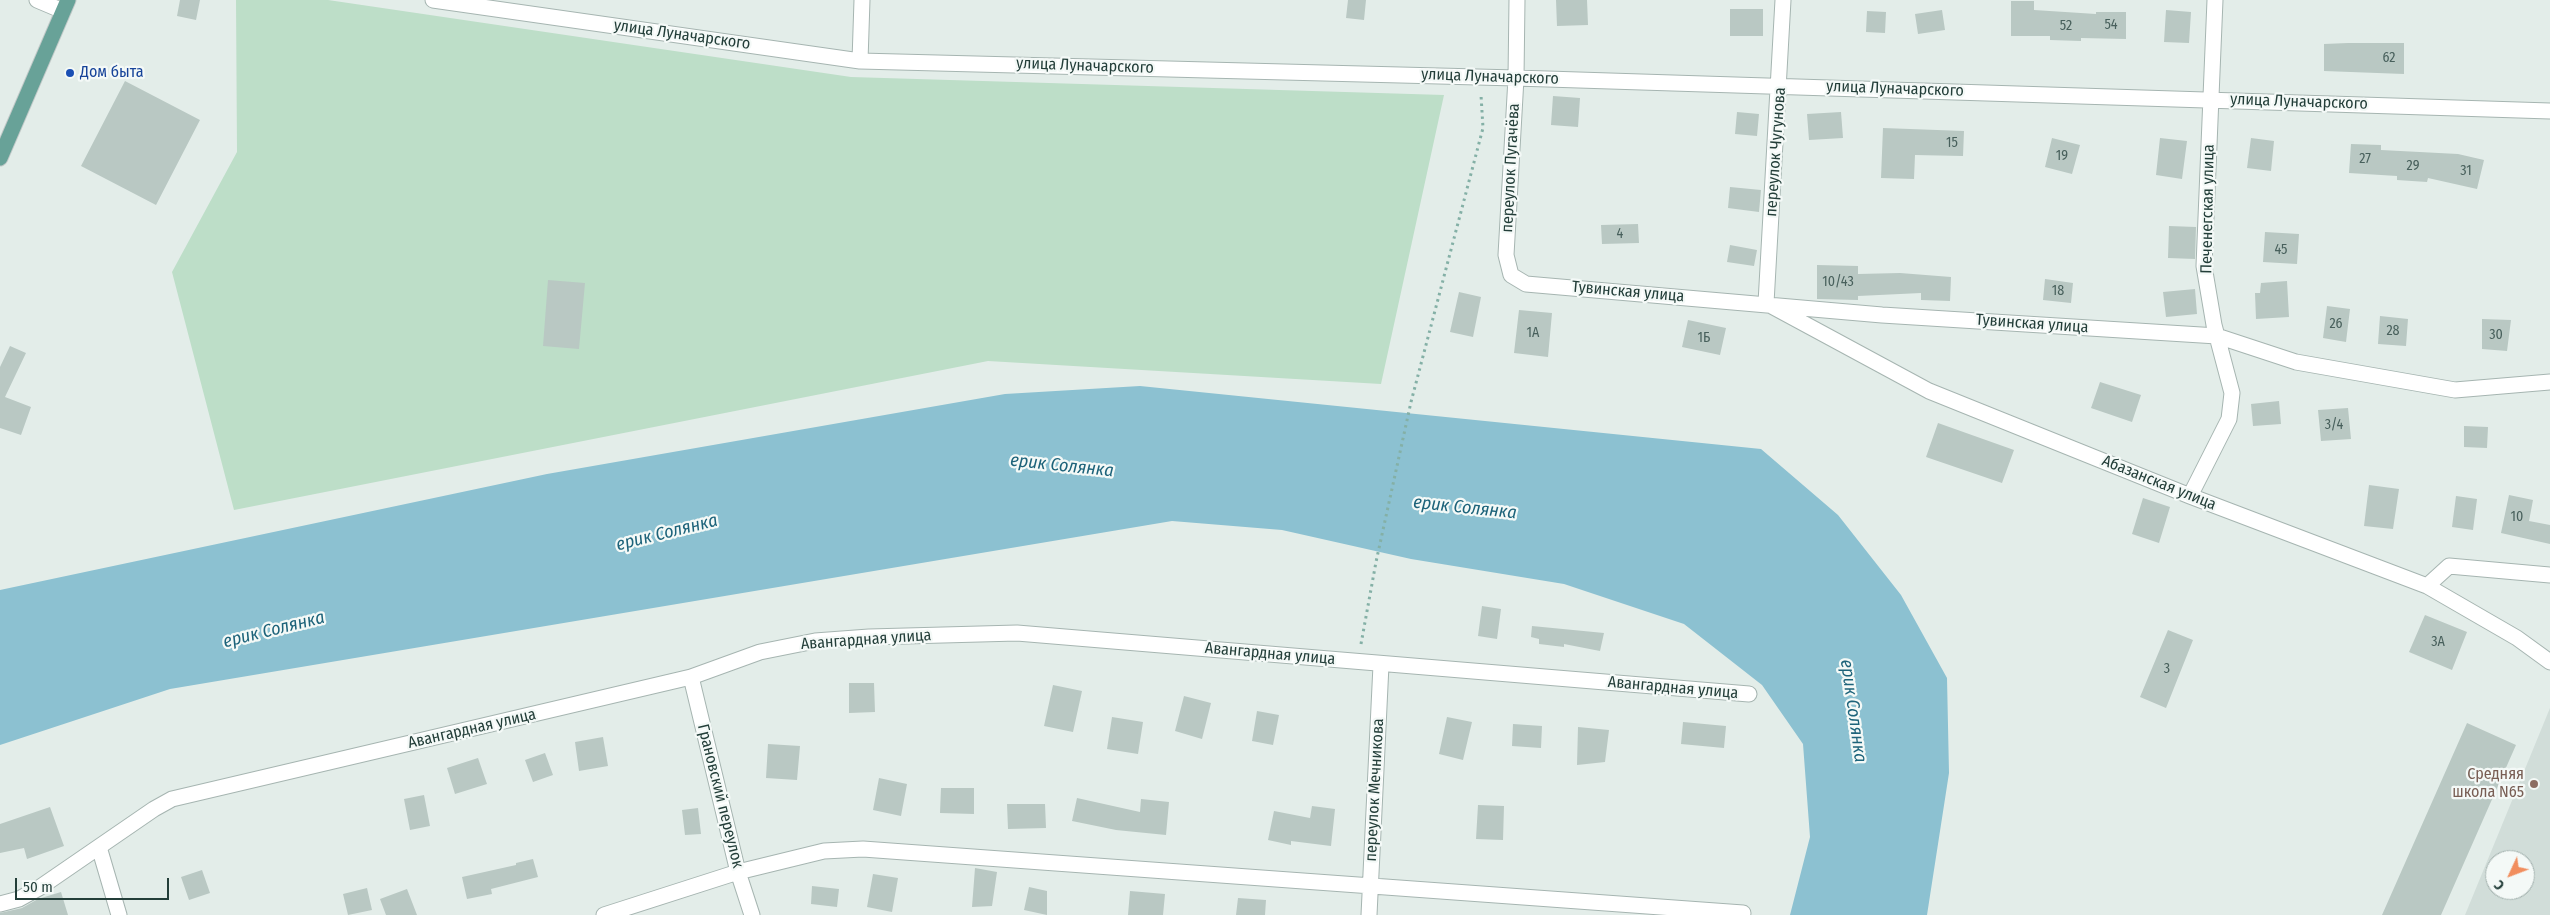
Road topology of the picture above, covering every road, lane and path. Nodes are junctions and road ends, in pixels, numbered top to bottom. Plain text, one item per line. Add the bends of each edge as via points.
1 (37, 0) edge
2 (433, 0) edge
3 (862, 0) edge
4 (1517, 0) edge
5 (1783, 0) edge
6 (2215, 0) edge
7 (482, 3) edge
8 (66, 5) edge
9 (860, 60) junction
10 (1480, 77) junction
11 (1516, 78) junction
12 (1780, 86) junction
13 (2211, 99) junction
14 (2550, 111) edge
15 (0, 158) edge
16 (1511, 274) joint
17 (1766, 303) junction
18 (2217, 336) junction
19 (2550, 382) edge
20 (2190, 496) junction
21 (2550, 575) edge
22 (2427, 586) junction
23 (1358, 662) junction
24 (2550, 662) edge
25 (1381, 665) junction
26 (691, 677) junction
27 (1749, 694) dead end
28 (99, 847) junction
29 (738, 872) junction
30 (1371, 887) junction
31 (0, 904) edge
32 (1743, 913) dead end
33 (119, 915) edge
34 (604, 915) edge
35 (752, 915) edge
36 (1369, 915) edge

1 - 8 street
2 - 7 street, улица Луначарского
3 - 9 street
4 - 11 street, переулок Пугачёва
5 - 12 street, переулок Чугунова
6 - 13 street, Печенегская улица
7 - 9 street, улица Луначарского
8 - 15 main road
9 - 10 street, улица Луначарского
10 - 11 street, улица Луначарского
10 - 23 path via 1483,128 1411,402
11 - 12 street, улица Луначарского
11 - 16 street, переулок Пугачёва via 1506,255
12 - 13 street, улица Луначарского
12 - 17 street, переулок Чугунова
13 - 14 street, улица Луначарского
13 - 18 street, Печенегская улица via 2204,266
16 - 17 street, Тувинская улица via 1526,284
17 - 18 street, Тувинская улица via 1882,315
17 - 20 street, Абазанская улица via 1929,391
18 - 19 street, Тувинская улица via 2296,362 2455,390
18 - 20 street, Печенегская улица via 2232,393 2229,419
20 - 22 street, Абазанская улица
21 - 22 street via 2449,566
22 - 24 street, Абазанская улица via 2517,638
23 - 25 street, Авангардная улица
23 - 26 street, Авангардная улица via 1017,633 815,641 760,652
25 - 27 street, Авангардная улица
25 - 30 street, переулок Мечникова
26 - 28 street, Авангардная улица via 172,800
26 - 29 street, Грановский переулок
28 - 31 street, Авангардная улица via 40,888
28 - 33 street
29 - 30 street via 824,851 863,849
29 - 34 street
29 - 35 street, Грановский переулок
30 - 32 street
30 - 36 street, переулок Мечникова

